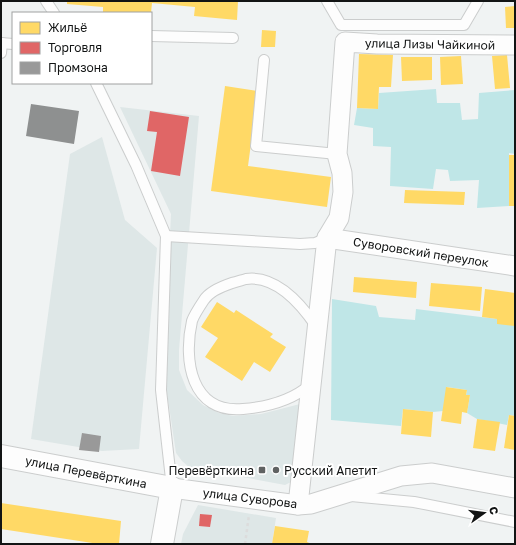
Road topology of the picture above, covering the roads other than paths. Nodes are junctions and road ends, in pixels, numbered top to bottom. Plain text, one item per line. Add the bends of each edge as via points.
1 (46, 1) edge
2 (327, 1) edge
3 (478, 1) edge
4 (53, 12) edge
5 (152, 36) edge
6 (233, 38) dead end
7 (12, 44) edge
8 (515, 45) edge
9 (1, 46) edge
10 (264, 60) dead end
11 (96, 84) edge
12 (337, 154) junction
13 (166, 236) junction
14 (327, 238) junction
15 (515, 266) edge
16 (318, 328) junction
17 (312, 383) junction
18 (1, 456) edge
19 (172, 488) junction
20 (515, 488) edge
21 (341, 495) junction
22 (298, 505) junction
23 (515, 522) edge
24 (162, 544) edge

1 - 4 lane
2 - 3 lane via 340,25 375,26 464,25
5 - 6 lane
7 - 9 lane
8 - 12 street, улица Лизы Чайкиной via 345,42
10 - 12 lane via 256,146
11 - 13 lane via 136,165
12 - 14 street via 343,192 339,218
13 - 14 lane via 300,244 315,243
13 - 19 lane via 161,390
14 - 15 street, Суворовский переулок
14 - 16 street
16 - 17 street
16 - 17 lane via 308,314 280,288 266,281 248,279 223,286 204,298 193,320 188,346 196,387 204,398 222,408 254,408 278,402 294,397
17 - 22 street
18 - 19 street, улица Перевёрткина
19 - 22 street, улица Суворова
19 - 24 street
20 - 21 street, улица Суворова via 432,473 401,476
21 - 22 street, улица Суворова
21 - 23 lane via 414,502

